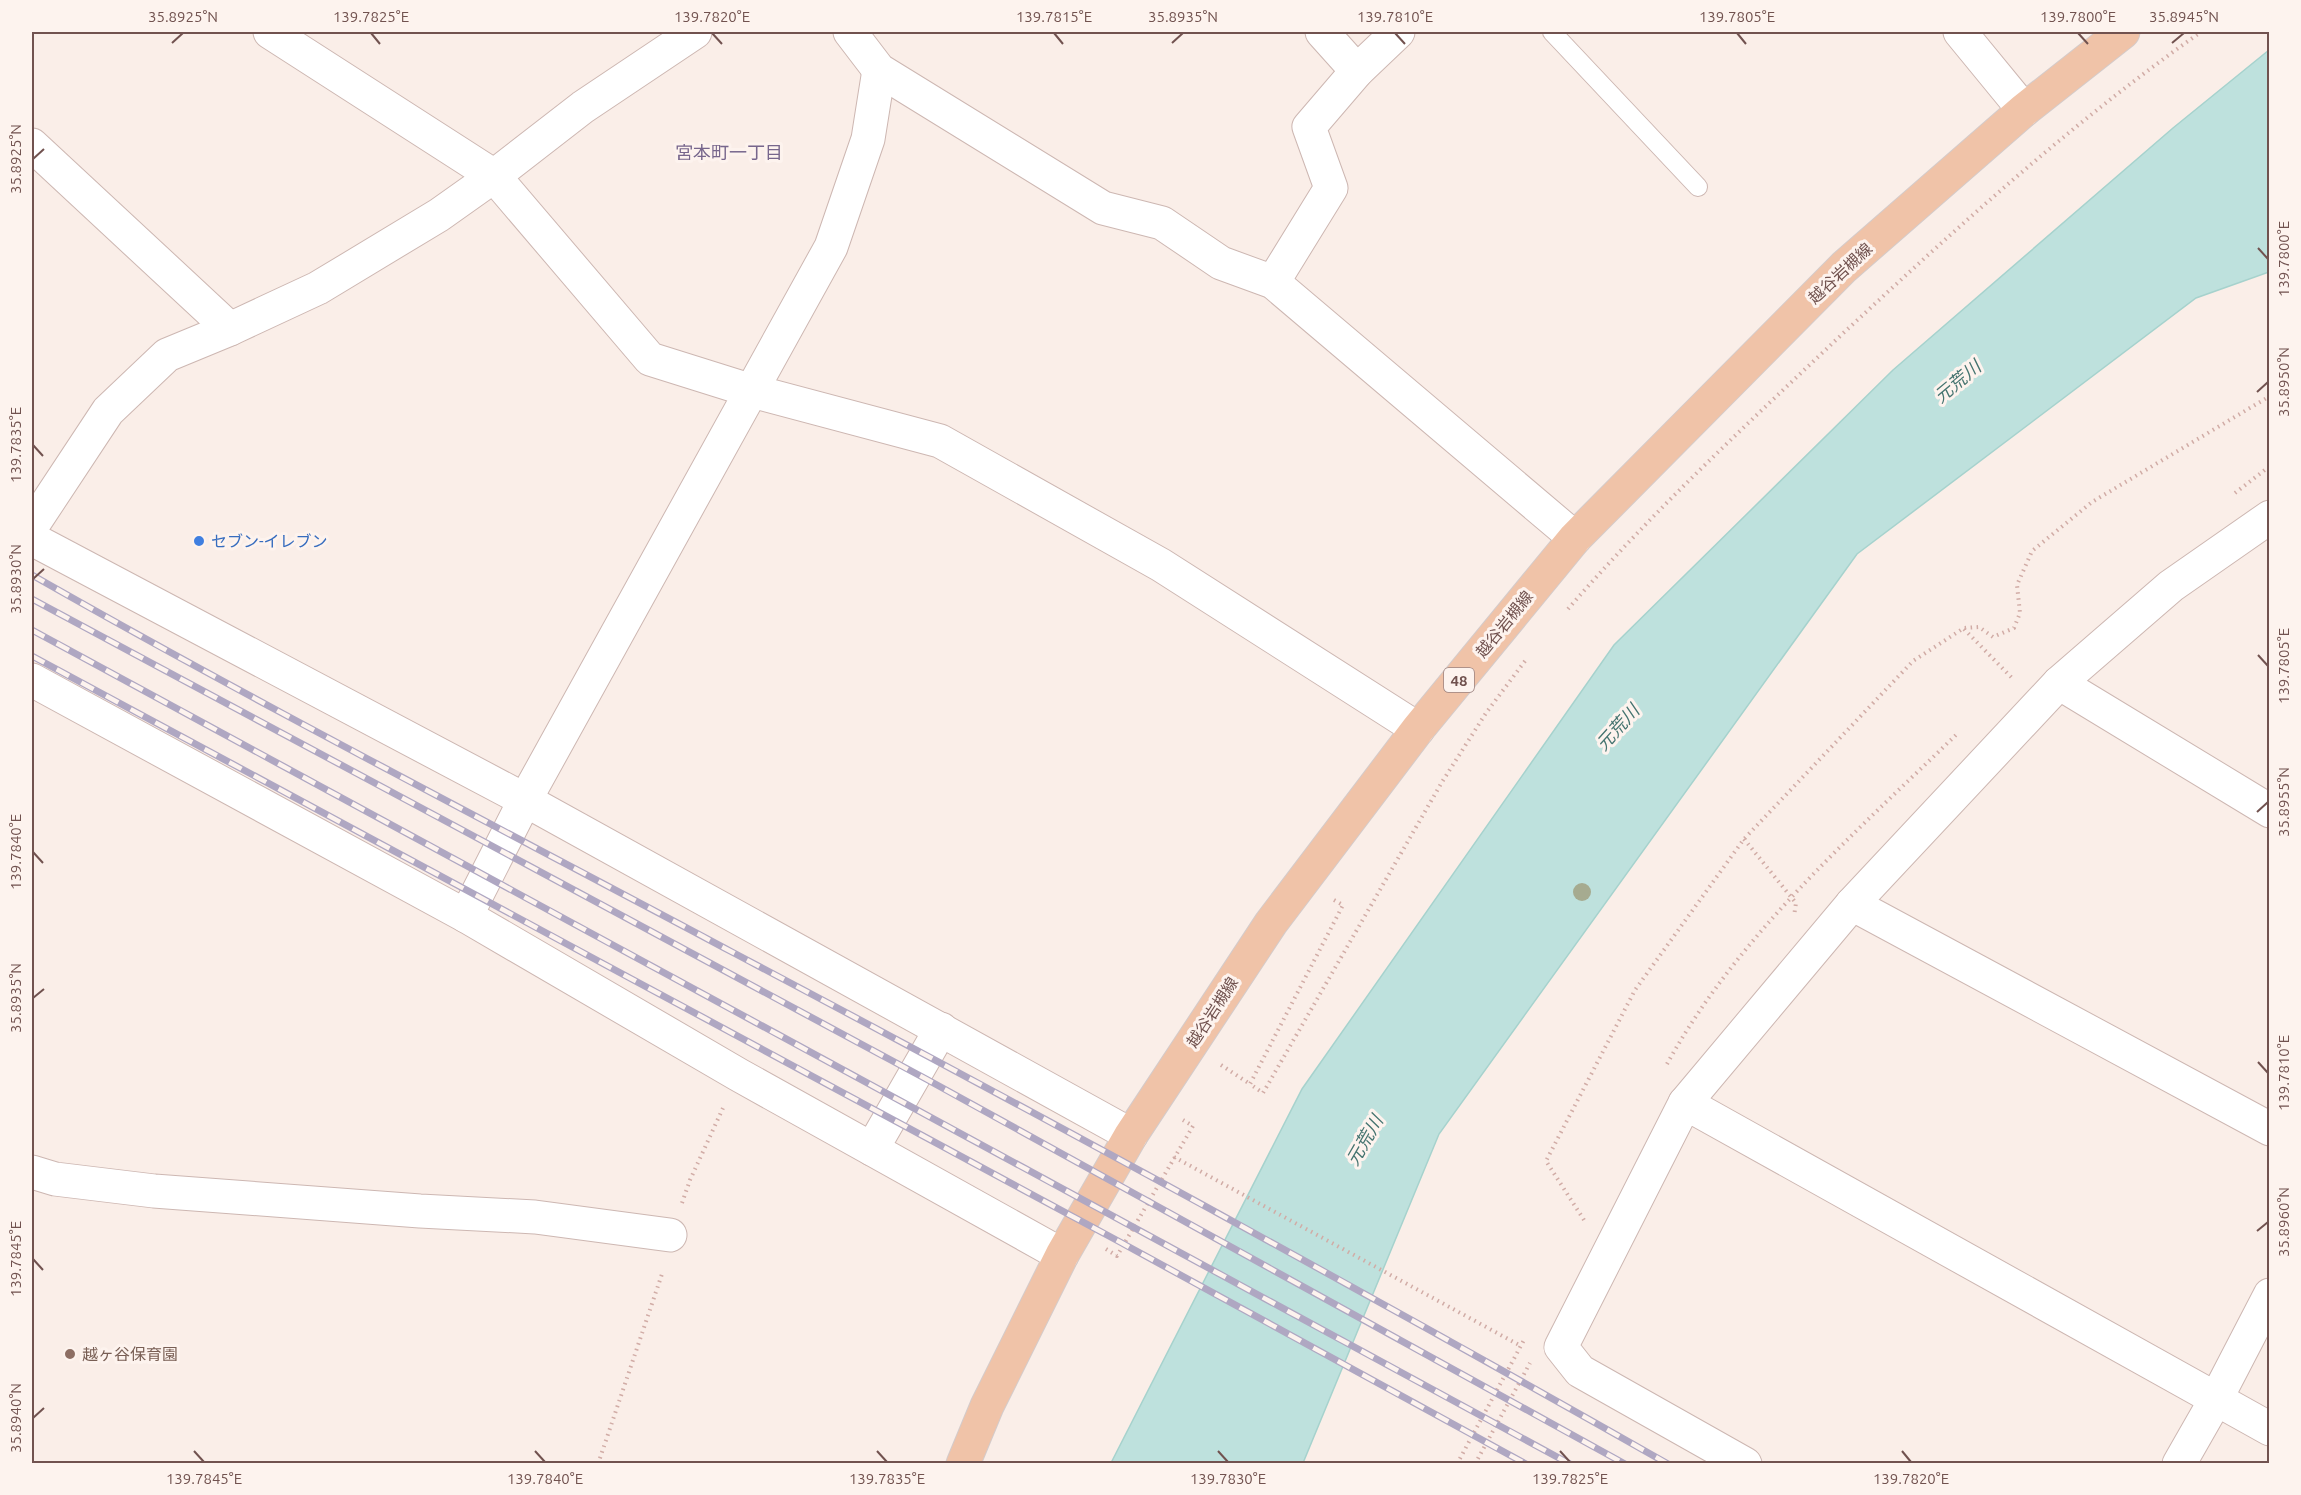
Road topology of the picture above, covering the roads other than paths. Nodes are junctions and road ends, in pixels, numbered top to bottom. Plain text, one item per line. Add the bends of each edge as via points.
1 (270, 32) edge
2 (695, 32) edge
3 (850, 32) edge
4 (1322, 32) edge
5 (1398, 32) edge
6 (1552, 32) edge
7 (1959, 32) edge
8 (2123, 32) edge
9 (879, 70) junction
10 (1357, 71) junction
11 (2024, 110) junction
12 (32, 145) edge
13 (494, 176) junction
14 (1698, 187) dead end
15 (1273, 282) junction
16 (230, 329) junction
17 (753, 391) junction
18 (2270, 517) edge
19 (32, 526) edge
20 (1575, 537) junction
21 (32, 539) edge
22 (32, 680) edge
23 (2059, 682) junction
24 (1418, 729) junction
25 (525, 800) junction
26 (2270, 811) edge
27 (1852, 904) junction
28 (466, 916) junction
29 (941, 1029) junction
30 (1685, 1103) junction
31 (2270, 1129) edge
32 (1131, 1135) junction
33 (872, 1149) junction
34 (32, 1172) edge
35 (670, 1235) dead end
36 (1062, 1255) junction
37 (2270, 1294) edge
38 (2215, 1401) junction
39 (2270, 1429) edge
40 (963, 1464) edge
41 (1744, 1464) edge
42 (2179, 1464) edge

1 - 13 street
2 - 13 street via 583,106
3 - 9 street
4 - 10 street
5 - 10 street
6 - 14 lane
7 - 11 street
8 - 11 main road, 越谷岩槻線 / 48
9 - 15 street via 1103,208 1162,223 1221,263
9 - 17 street via 868,139 831,247
10 - 15 street via 1309,127 1331,188
11 - 20 main road, 越谷岩槻線 / 48 via 1844,267
12 - 16 street
13 - 16 street via 439,215 318,288
13 - 17 street via 650,359
15 - 20 street
16 - 19 street via 167,355 108,411
17 - 24 street via 940,441 1161,565
17 - 25 street
18 - 23 street via 2171,586
20 - 24 main road, 越谷岩槻線 / 48
21 - 25 street
22 - 28 street
23 - 26 street
23 - 27 street
24 - 32 main road, 越谷岩槻線 / 48 via 1271,923
25 - 28 street
25 - 29 street
27 - 30 street
27 - 31 street
28 - 33 street
29 - 32 street
29 - 33 street
30 - 38 street
30 - 41 street via 1561,1347 1580,1371
32 - 36 main road, 越谷岩槻線 / 48
33 - 36 street
34 - 35 street via 55,1179 154,1191 535,1217
36 - 40 main road, 越谷岩槻線 / 48 via 987,1406
37 - 38 street
38 - 39 street
38 - 42 street

